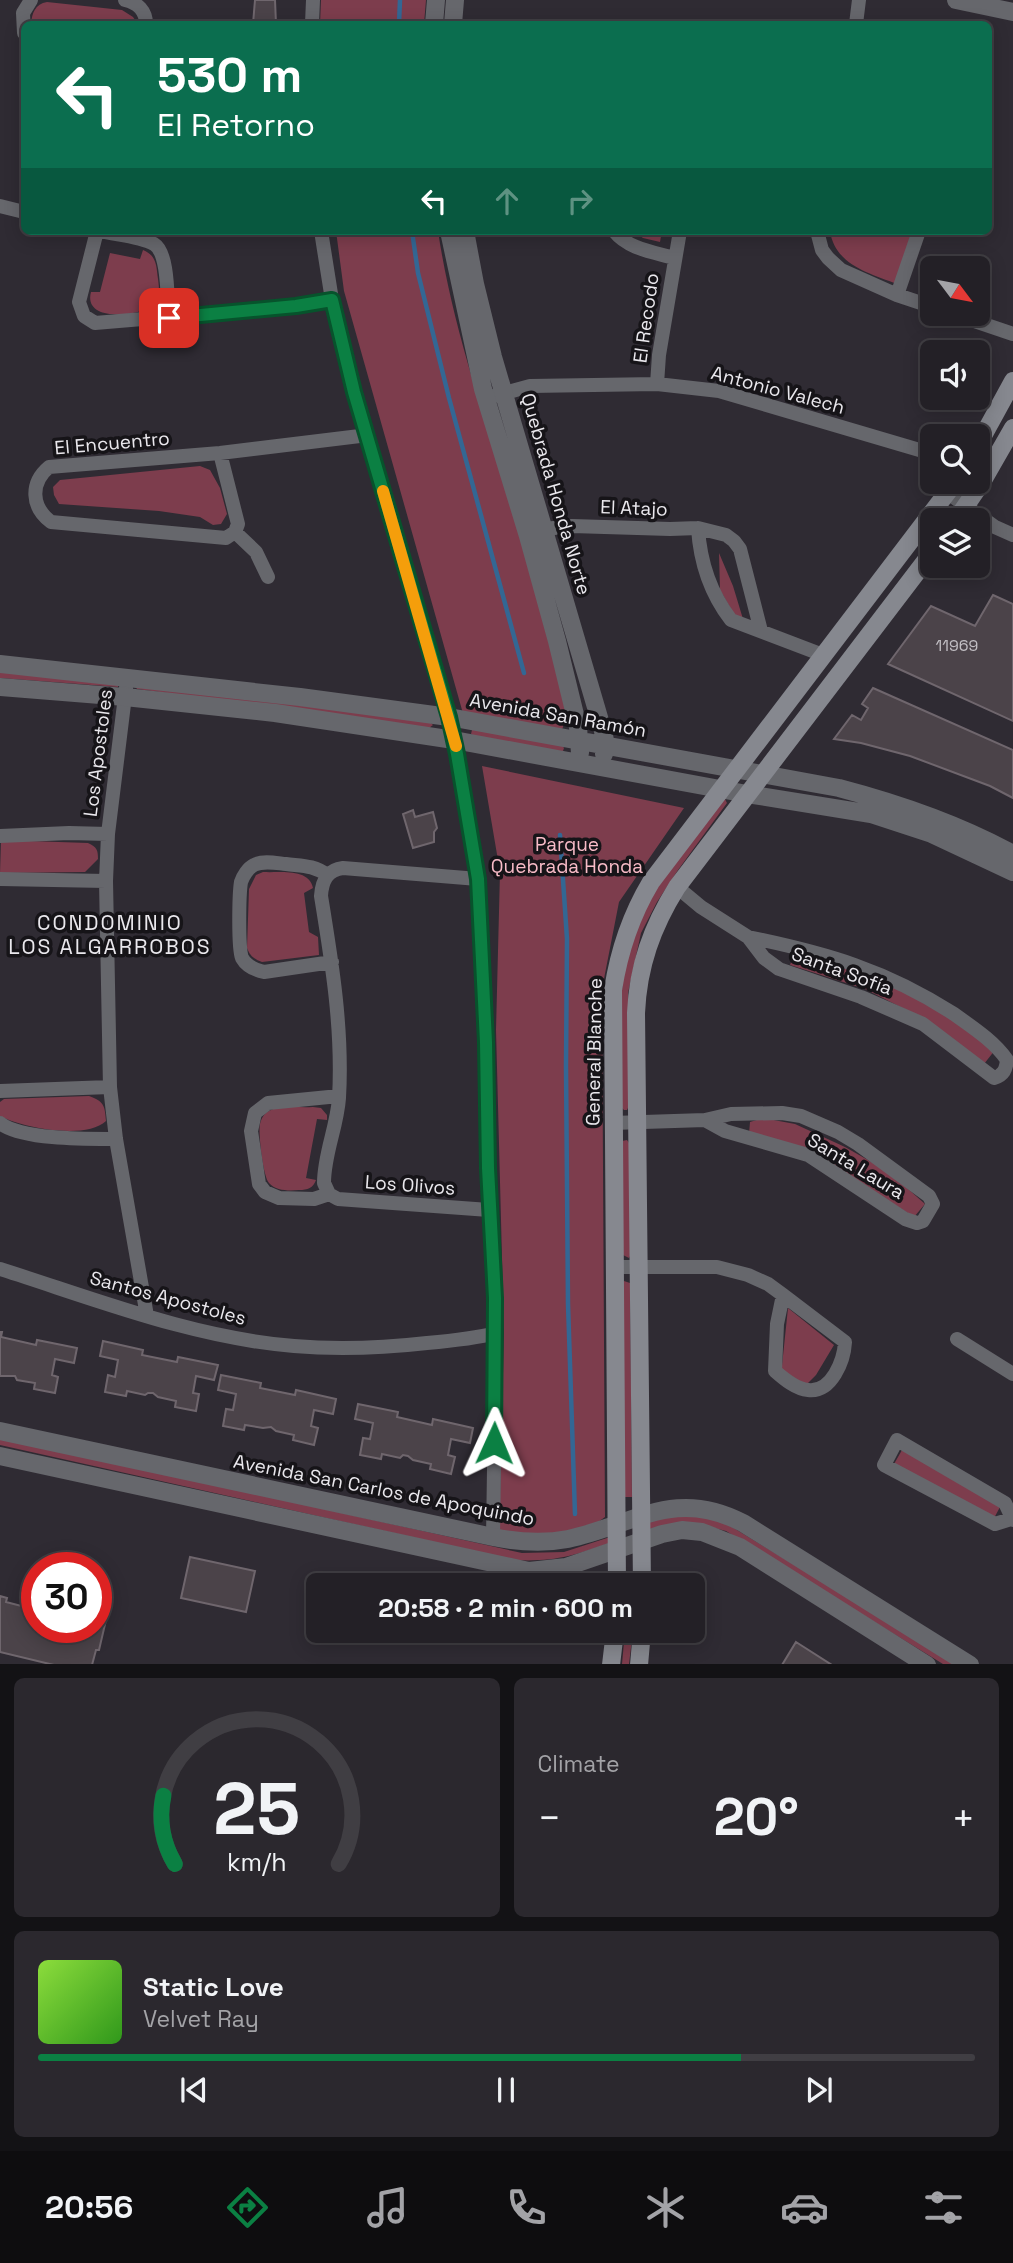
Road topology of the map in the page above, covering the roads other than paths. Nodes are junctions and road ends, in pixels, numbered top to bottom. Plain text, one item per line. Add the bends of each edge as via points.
1 (31, 0) edge
2 (125, 0) edge
3 (313, 0) edge
4 (436, 0) edge
5 (455, 0) edge
6 (859, 0) edge
7 (956, 0) edge
8 (1013, 12) edge
9 (22, 21) edge
10 (145, 21) edge
11 (312, 21) edge
12 (435, 21) edge
13 (453, 21) edge
14 (856, 21) edge
15 (0, 206) edge
16 (21, 211) edge
17 (98, 235) edge
18 (117, 235) edge
19 (322, 235) edge
20 (450, 235) edge
21 (466, 235) edge
22 (619, 235) edge
23 (679, 235) edge
24 (818, 235) edge
25 (918, 235) edge
26 (674, 258) junction
27 (897, 295) junction
28 (332, 300) junction
29 (920, 303) edge
30 (169, 318) junction
31 (989, 326) edge
32 (1013, 334) edge
33 (1013, 381) edge
34 (657, 384) junction
35 (505, 393) junction
36 (486, 398) junction
37 (989, 424) edge
38 (1013, 428) edge
39 (368, 435) junction
40 (920, 450) edge
41 (220, 453) junction
42 (947, 494) edge
43 (964, 508) edge
44 (990, 525) edge
45 (698, 528) junction
46 (235, 532) junction
47 (537, 532) junction
48 (1013, 535) edge
49 (920, 568) edge
50 (268, 578) dead end
51 (761, 631) junction
52 (823, 655) junction
53 (0, 664) edge
54 (127, 676) junction
55 (0, 687) edge
56 (125, 697) junction
57 (449, 717) junction
58 (454, 740) junction
59 (581, 742) junction
60 (606, 745) junction
61 (579, 763) junction
62 (602, 768) junction
63 (735, 770) junction
64 (762, 774) junction
65 (720, 789) junction
66 (747, 794) junction
67 (108, 834) junction
68 (0, 836) edge
69 (1013, 853) edge
70 (1013, 872) edge
71 (327, 875) junction
72 (0, 879) edge
73 (478, 879) junction
74 (106, 881) junction
75 (677, 887) junction
76 (748, 937) junction
77 (331, 962) junction
78 (907, 987) junction
79 (896, 1010) junction
80 (110, 1087) junction
81 (0, 1091) edge
82 (339, 1096) junction
83 (705, 1121) junction
84 (637, 1122) junction
85 (0, 1123) edge
86 (613, 1123) junction
87 (116, 1139) junction
88 (329, 1194) junction
89 (489, 1210) junction
90 (614, 1267) junction
91 (638, 1267) junction
92 (0, 1269) edge
93 (783, 1295) junction
94 (147, 1316) junction
95 (496, 1334) junction
96 (957, 1339) dead end
97 (1013, 1374) edge
98 (0, 1431) edge
99 (0, 1456) edge
100 (641, 1514) junction
101 (1012, 1520) edge
102 (617, 1524) junction
103 (493, 1537) junction
104 (642, 1540) junction
105 (618, 1550) junction
106 (617, 1573) edge
107 (642, 1573) edge
108 (614, 1643) edge
109 (641, 1643) edge
110 (611, 1664) edge
111 (639, 1664) edge
112 (927, 1664) edge
113 (970, 1664) edge

1 - 9 street
2 - 10 street via 140,7
3 - 11 street
4 - 12 street
5 - 13 street
6 - 14 street
7 - 8 street
15 - 16 street
17 - 30 street via 80,298 84,316 98,323
18 - 30 street via 149,242 161,251
19 - 28 street
20 - 36 street, Quebrada Honda Norte
21 - 35 street, Quebrada Honda Norte
22 - 26 street, El Recodo via 632,246
23 - 26 street, El Recodo
24 - 27 street via 822,250 841,270
25 - 27 street
26 - 34 street, El Recodo
27 - 29 street
28 - 30 street
28 - 39 street
31 - 32 street
33 - 37 main road
34 - 35 street, Antonio Valech via 530,386
34 - 40 street, Antonio Valech via 719,391
35 - 36 street, Antonio Valech
35 - 47 street, Quebrada Honda Norte
36 - 47 street, Quebrada Honda Norte
38 - 43 main road
39 - 41 street, El Encuentro
39 - 57 street
41 - 46 street via 238,524
41 - 46 street, El Encuentro via 49,467 36,483 34,497 51,522 221,538
42 - 52 main road, General Blanche
44 - 48 street
45 - 47 street, El Atajo via 572,526
45 - 51 street via 711,589 721,607 731,620
45 - 51 street, El Atajo via 726,535 740,549
46 - 50 street via 256,552
47 - 59 street, Quebrada Honda Norte
47 - 60 street, Quebrada Honda Norte
49 - 64 main road
51 - 52 street
52 - 63 main road, General Blanche
53 - 54 street, Avenida San Ramón
54 - 56 street, Los Apostoles
54 - 57 street, Avenida San Ramón
55 - 56 street
56 - 58 street via 275,713
56 - 67 street, Los Apostoles
57 - 58 street
57 - 59 street, Avenida San Ramón
58 - 61 street
58 - 73 street
59 - 60 street, Avenida San Ramón
59 - 61 street, Quebrada Honda Norte
60 - 62 street, Quebrada Honda Norte
60 - 63 street, Avenida San Ramón
61 - 62 street
62 - 65 street
63 - 64 street, Avenida San Ramón
63 - 65 main road, General Blanche
64 - 66 main road
64 - 69 street, Avenida San Ramón via 839,788 902,806
65 - 66 street
65 - 86 main road, General Blanche via 651,883 623,943 613,990
66 - 70 street via 871,814 932,834
66 - 75 main road
67 - 68 street, Los Apostoles
67 - 74 street, Los Apostoles
71 - 73 street via 343,868
71 - 77 street via 321,896
71 - 77 street via 309,866 253,865 241,885 240,949 246,964 264,972
72 - 74 street
73 - 89 street
74 - 80 street, Los Apostoles
75 - 76 street, Santa Sofía
75 - 84 main road via 655,924 639,981
76 - 78 street, Santa Sofía via 847,961
76 - 79 street, Santa Sofía via 779,969
77 - 82 street via 339,1026
78 - 79 street, Santa Sofía
78 - 79 street, Santa Sofía via 967,1023 1001,1051 1007,1059 1005,1070 994,1077 923,1024
80 - 81 street
80 - 87 street, Los Apostoles
82 - 88 street via 324,1177
82 - 88 street, Los Olivos via 268,1103 255,1113 251,1130 265,1192 279,1198 314,1199
83 - 83 street, Santa Laura via 808,1155 905,1219 923,1221 933,1204 929,1196 858,1144 802,1116 731,1114
83 - 84 street, Santa Laura
84 - 86 street, Santa Laura
84 - 91 main road
85 - 87 street via 76,1140
86 - 90 main road, General Blanche
87 - 94 street, Los Apostoles
88 - 89 street, Los Olivos via 342,1200
89 - 95 street
90 - 91 street
90 - 102 main road, General Blanche
91 - 93 street via 717,1267 748,1275
91 - 100 main road
92 - 94 street, Santos Apostoles
93 - 93 street via 775,1371 787,1382 819,1389 838,1371 845,1342
94 - 95 street, Santos Apostoles via 219,1334 305,1347 389,1348
95 - 103 street
96 - 97 street
98 - 103 street, Avenida San Carlos de Apoquindo
99 - 105 street via 515,1569 566,1567
100 - 102 street, Avenida San Carlos de Apoquindo
100 - 104 main road
100 - 113 street, Avenida San Carlos de Apoquindo via 692,1508 731,1517
101 - 101 street via 1004,1503 897,1440 884,1465 995,1524
102 - 103 street, Avenida San Carlos de Apoquindo via 550,1542
102 - 105 main road, General Blanche
104 - 105 street
104 - 107 main road
104 - 112 street via 682,1530 727,1540
105 - 106 main road, General Blanche
108 - 110 main road
109 - 111 main road

